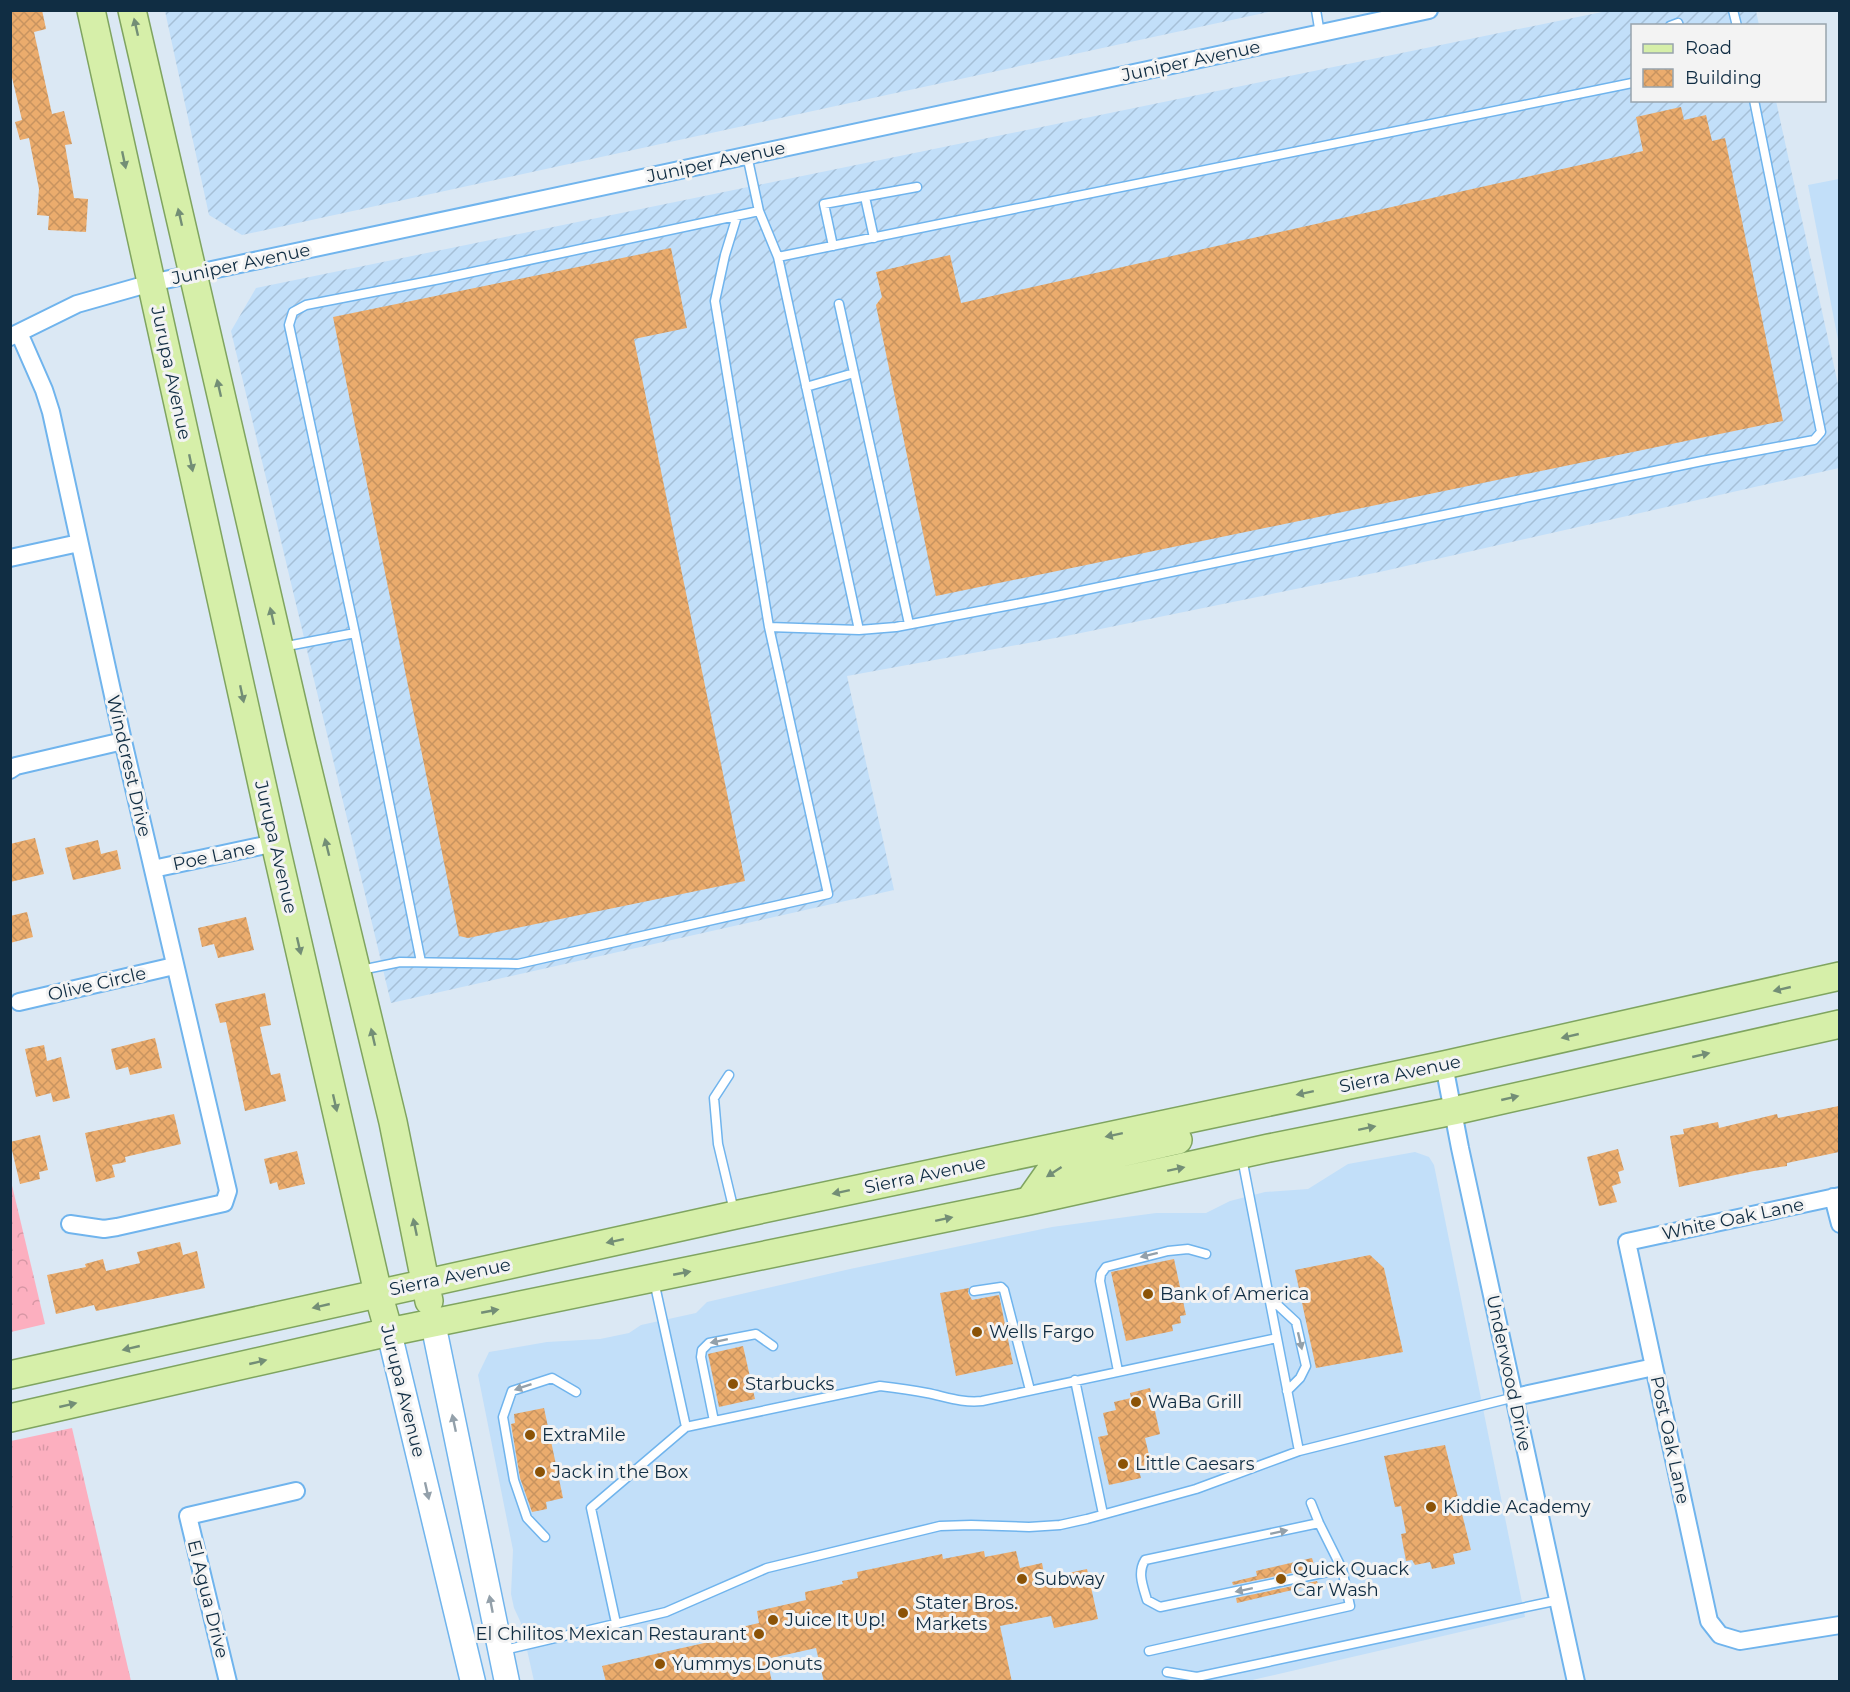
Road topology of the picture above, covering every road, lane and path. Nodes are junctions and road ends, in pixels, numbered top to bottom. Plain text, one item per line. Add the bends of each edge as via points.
1 (91, 10) edge
2 (132, 10) edge
3 (1316, 10) edge
4 (1429, 10) edge
5 (1320, 34) junction
6 (1631, 83) edge
7 (1754, 102) edge
8 (747, 155) junction
9 (917, 187) dead end
10 (865, 197) junction
11 (759, 211) junction
12 (737, 216) junction
13 (874, 238) junction
14 (833, 246) junction
15 (778, 257) junction
16 (192, 274) junction
17 (151, 283) junction
18 (839, 304) dead end
19 (15, 335) edge
20 (854, 373) junction
21 (806, 387) junction
22 (79, 543) junction
23 (10, 558) edge
24 (909, 624) junction
25 (770, 627) junction
26 (859, 630) junction
27 (355, 633) junction
28 (279, 647) junction
29 (123, 741) junction
30 (10, 770) edge
31 (275, 843) junction
32 (153, 869) junction
33 (421, 962) junction
34 (174, 966) junction
35 (357, 970) junction
36 (1839, 976) edge
37 (19, 1002) dead end
38 (1839, 1024) edge
39 (1444, 1065) junction
40 (729, 1075) dead end
41 (1267, 1101) junction
42 (1453, 1111) junction
43 (1241, 1155) junction
44 (1836, 1197) edge
45 (1029, 1201) junction
46 (735, 1215) junction
47 (70, 1224) dead end
48 (1839, 1224) edge
49 (1627, 1242) joint
50 (1206, 1254) dead end
51 (654, 1278) junction
52 (426, 1284) junction
53 (974, 1291) dead end
54 (378, 1293) junction
55 (1269, 1297) junction
56 (433, 1323) junction
57 (389, 1332) junction
58 (1277, 1338) junction
59 (773, 1346) dead end
60 (1654, 1367) junction
61 (1118, 1371) junction
62 (10, 1375) edge
63 (1075, 1380) junction
64 (1030, 1390) junction
65 (1287, 1391) junction
66 (576, 1392) dead end
67 (1515, 1397) junction
68 (10, 1418) edge
69 (714, 1421) junction
70 (686, 1427) junction
71 (1299, 1451) junction
72 (296, 1491) dead end
73 (1311, 1503) dead end
74 (1103, 1514) junction
75 (1319, 1523) junction
76 (545, 1537) dead end
77 (1342, 1569) junction
78 (1559, 1600) junction
79 (616, 1623) junction
80 (1839, 1625) edge
81 (500, 1650) junction
82 (1149, 1651) dead end
83 (1167, 1672) dead end
84 (228, 1682) edge
85 (473, 1682) edge
86 (507, 1682) edge
87 (1576, 1682) edge

1 -> 17 main road, Jurupa Avenue
16 -> 2 main road
3 - 5 lane
4 - 5 street, Juniper Avenue
5 - 8 street, Juniper Avenue
6 - 13 lane
7 - 24 lane via 1821,432 1814,440
8 - 11 lane
8 - 16 street, Juniper Avenue
9 - 10 lane
10 - 13 lane
10 - 14 lane via 824,204
11 - 12 lane
11 - 15 lane
12 - 25 lane via 715,301
12 - 27 lane via 306,304 293,312 289,325
13 - 14 lane
14 - 15 lane
15 - 21 lane
16 - 17 street, Juniper Avenue
28 -> 16 main road
17 - 19 street, Juniper Avenue via 76,304
17 -> 31 main road, Jurupa Avenue
18 - 20 lane
19 - 22 street, Windcrest Drive via 41,381 51,411
20 - 21 lane
20 - 24 lane
21 - 26 lane
22 - 23 street
22 - 29 street, Windcrest Drive
24 - 26 lane
25 - 26 lane
25 - 33 lane via 828,894 518,964
27 - 28 lane
27 - 33 lane
35 -> 28 main road
29 - 30 street
29 - 32 street, Windcrest Drive
31 - 32 street, Poe Lane
31 -> 54 main road, Jurupa Avenue
32 - 34 street, Windcrest Drive
33 - 35 lane
34 - 37 street, Olive Circle
34 - 47 street, Windcrest Drive via 227,1196 224,1203 117,1227
52 -> 35 main road
36 -> 39 main road, Sierra Avenue
42 -> 38 main road
39 -> 41 main road, Sierra Avenue
39 - 42 street, Underwood Drive
40 - 46 lane via 714,1098 718,1144
41 -> 45 main road via 1204,1134 1063,1166 1048,1174
41 -> 46 main road, Sierra Avenue
43 -> 42 main road
42 - 67 street, Underwood Drive
45 -> 43 main road
43 - 55 lane
44 - 48 street
44 - 49 street, White Oak Lane
51 -> 45 main road
46 -> 52 main road, Sierra Avenue
49 - 60 street, Post Oak Lane
50 -> 61 lane via 1188,1249 1168,1251 1106,1267 1100,1281
56 -> 51 main road
51 - 70 lane
52 - 54 main road, Sierra Avenue
52 - 56 main road
53 - 64 lane via 1001,1287 1004,1290
54 - 57 main road, Jurupa Avenue
54 -> 62 main road, Sierra Avenue
55 - 58 lane
55 -> 65 lane via 1296,1322 1306,1366
56 - 57 main road
81 -> 56 main road
68 -> 57 main road
57 -> 85 main road, Jurupa Avenue
58 - 61 lane
58 - 65 lane
59 -> 69 lane via 756,1334 709,1343 702,1350
60 - 67 street
60 - 80 street, Post Oak Lane via 1709,1621 1720,1635 1740,1641
61 - 63 lane
63 - 64 lane
63 - 74 lane
64 - 69 lane via 968,1402 880,1386
65 - 71 lane
66 -> 76 lane via 552,1378 512,1391 503,1417 513,1480 527,1518
67 - 71 lane
67 - 78 street, Underwood Drive
69 - 70 lane
70 - 79 lane via 591,1508
71 - 74 lane via 1196,1490
72 - 84 street, El Agua Drive via 188,1516
73 - 75 lane
74 - 79 lane via 1040,1527 930,1528 767,1568 666,1612
75 - 77 lane
77 -> 75 lane via 1160,1607 1147,1600 1140,1574 1145,1560
77 - 82 lane via 1350,1606
78 - 83 lane via 1215,1674 1197,1677
78 - 87 street, Underwood Drive
79 - 81 lane
81 - 86 main road

